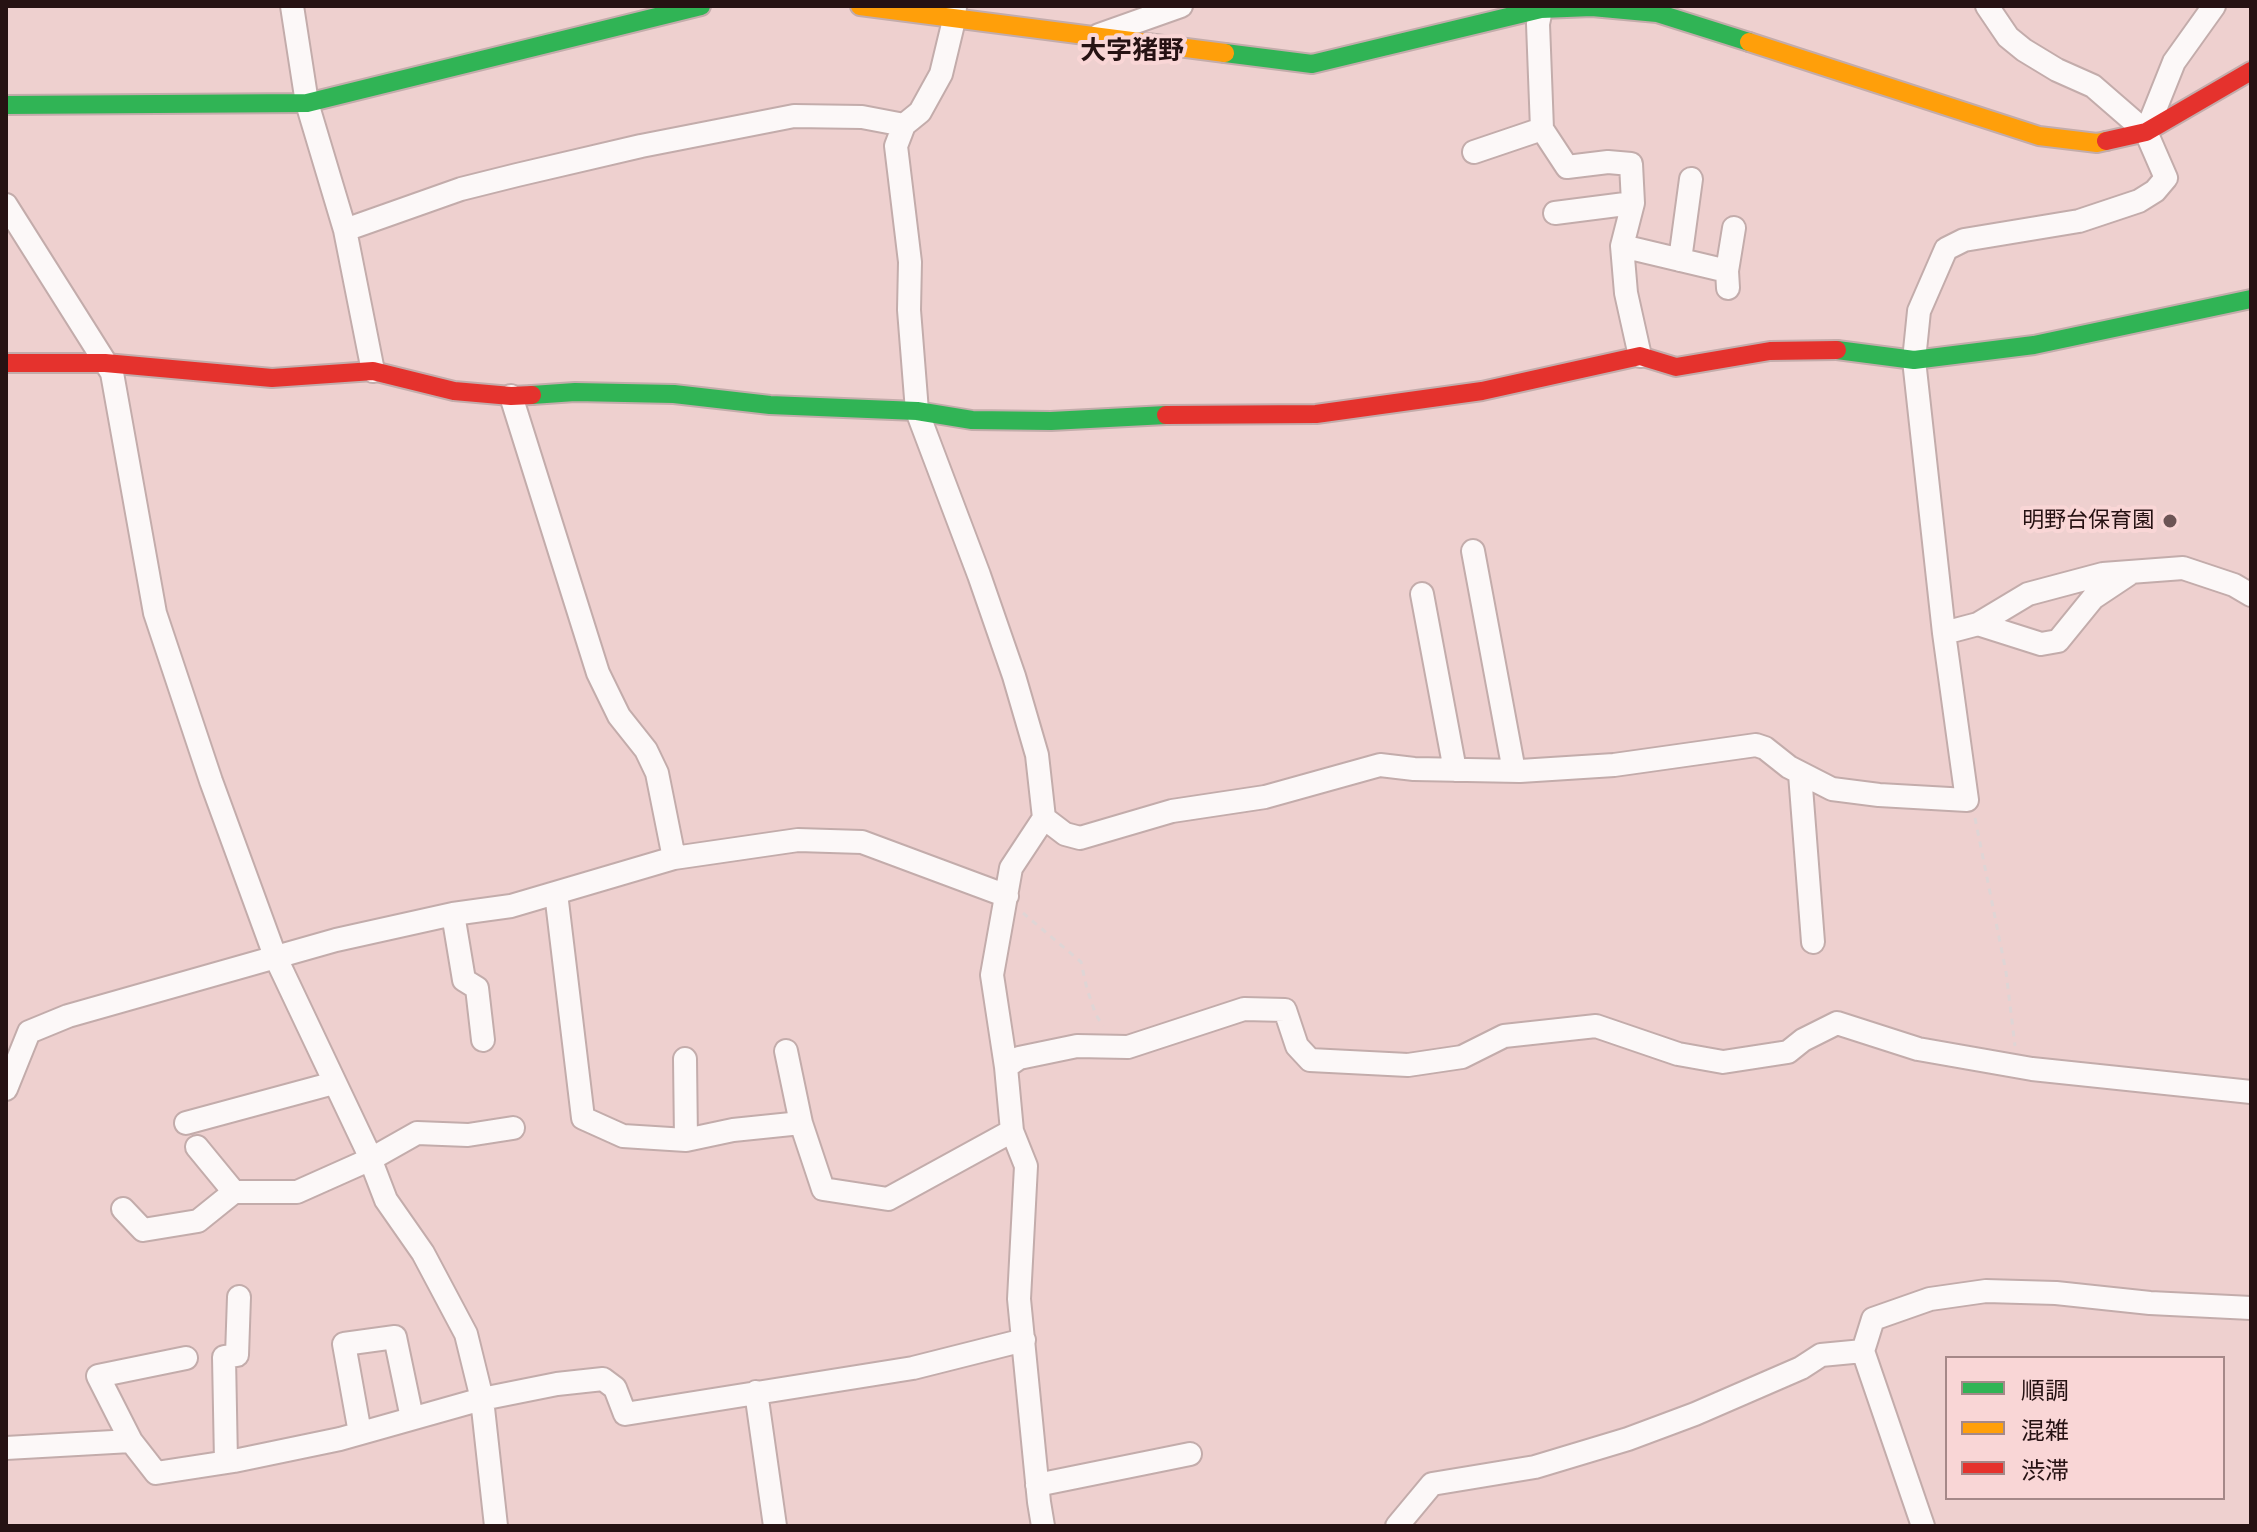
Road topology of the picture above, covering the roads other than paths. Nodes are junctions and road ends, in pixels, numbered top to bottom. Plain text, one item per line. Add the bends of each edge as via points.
1 (292, 6) edge
2 (701, 6) edge
3 (860, 6) edge
4 (1181, 6) edge
5 (1987, 6) edge
6 (2214, 6) edge
7 (1541, 9) junction
8 (955, 13) edge
9 (1093, 37) junction
10 (2251, 71) edge
11 (307, 103) junction
12 (6, 105) edge
13 (904, 125) junction
14 (1542, 129) junction
15 (2146, 132) junction
16 (1474, 152) dead end
17 (1691, 179) dead end
18 (1633, 203) junction
19 (6, 205) edge
20 (1555, 213) dead end
21 (1734, 228) dead end
22 (345, 230) junction
23 (1622, 246) junction
24 (1680, 260) junction
25 (2251, 299) edge
26 (1640, 356) junction
27 (1914, 360) junction
28 (6, 363) edge
29 (105, 363) junction
30 (373, 371) junction
31 (511, 396) junction
32 (917, 411) junction
33 (1473, 551) dead end
34 (2132, 572) junction
35 (1422, 594) dead end
36 (2251, 595) edge
37 (1978, 624) junction
38 (1944, 633) junction
39 (1455, 770) junction
40 (1514, 771) junction
41 (1800, 774) junction
42 (1044, 818) junction
43 (674, 858) junction
44 (556, 893) junction
45 (1007, 896) junction
46 (453, 914) junction
47 (1813, 942) dead end
48 (275, 956) junction
49 (483, 1040) dead end
50 (786, 1051) dead end
51 (685, 1059) dead end
52 (12, 1063) edge
53 (1006, 1067) junction
54 (334, 1083) junction
55 (6, 1089) edge
56 (2251, 1092) edge
57 (186, 1123) dead end
58 (801, 1123) junction
59 (513, 1128) dead end
60 (1012, 1131) junction
61 (686, 1140) junction
62 (197, 1147) dead end
63 (371, 1159) junction
64 (234, 1192) junction
65 (123, 1209) dead end
66 (239, 1297) dead end
67 (2251, 1308) edge
68 (1024, 1340) junction
69 (1863, 1351) junction
70 (186, 1358) dead end
71 (756, 1392) junction
72 (482, 1399) junction
73 (412, 1418) junction
74 (360, 1433) junction
75 (131, 1441) junction
76 (6, 1448) edge
77 (1190, 1454) dead end
78 (226, 1462) junction
79 (1037, 1485) junction
80 (496, 1526) edge
81 (775, 1526) edge
82 (1043, 1526) edge
83 (1397, 1526) edge
84 (1923, 1526) edge

1 - 11 street
2 - 11 street
3 - 8 street
4 - 9 street
5 - 15 street via 2024,50 2093,86
6 - 15 street via 2174,62
7 - 9 street via 1312,64
7 - 14 street
7 - 15 street via 1657,13 2039,136 2097,143
8 - 9 street
8 - 13 street via 941,74 920,112
10 - 15 street
11 - 12 street
11 - 22 street
13 - 22 street via 862,117 794,116 461,189
13 - 32 street via 896,146 910,262
14 - 16 street
14 - 18 street via 1567,167 1631,164
15 - 27 street via 2166,178 2139,201 2079,221 1964,240 1946,249 1919,311
17 - 24 street
18 - 20 street
18 - 23 street
19 - 29 street
21 - 24 street via 1728,279
22 - 30 street
23 - 24 street
23 - 26 street
25 - 27 street via 2034,345
26 - 27 street via 1676,367 1770,351 1831,349
26 - 32 street via 1482,391 1316,414 1051,421 972,420
27 - 38 street
28 - 29 street
29 - 30 street via 272,378
29 - 48 street via 112,373 155,613
30 - 31 street via 454,391
31 - 32 street via 674,394 770,405
31 - 43 street via 598,673 657,773
32 - 42 street via 1014,676 1037,755
33 - 40 street
34 - 36 street via 2183,568
34 - 37 street via 2103,574 2028,594
34 - 37 street via 2093,598 2058,641 2041,644
35 - 39 street
37 - 38 street
38 - 41 street via 1967,800 1832,789
39 - 40 street
39 - 42 street via 1380,765 1265,797 1172,811 1080,838
40 - 41 street via 1614,765 1756,745
41 - 47 street
42 - 45 street via 1011,868
43 - 44 street
43 - 45 street via 798,840 862,842
44 - 46 street
44 - 61 street via 583,1118 623,1136
45 - 53 street via 992,975
46 - 48 street
46 - 49 street via 464,980 477,988
48 - 52 street via 68,1016 29,1032
48 - 54 street
50 - 58 street
51 - 61 street
52 - 55 street
53 - 56 street via 1019,1058 1077,1046 1128,1047 1244,1009 1285,1010 1297,1046 1310,1060 1408,1065 1462,1057 1504,1036 1596,1026 1678,1054 1723,1062 1788,1052 1837,1023 1918,1049 2017,1066
53 - 60 street
54 - 57 street
54 - 63 street
58 - 60 street via 823,1189 888,1199
58 - 61 street
59 - 63 street via 468,1135 417,1133
60 - 68 street via 1026,1166 1019,1299
62 - 64 street
63 - 64 street via 297,1192
63 - 72 street via 386,1200 423,1253 466,1334
64 - 65 street via 198,1221 143,1230
66 - 78 street via 237,1355 224,1357
67 - 69 street via 1986,1291 1930,1299 1873,1319
68 - 71 street via 913,1368
68 - 79 street
69 - 83 street via 1821,1355 1735,1397 1628,1439 1535,1467 1432,1484
69 - 84 street
70 - 75 street via 98,1376
71 - 72 street via 625,1414 615,1388 603,1379
71 - 81 street
72 - 73 street
72 - 80 street
73 - 74 street
73 - 74 street via 395,1337 344,1344
74 - 78 street
75 - 76 street
75 - 78 street via 156,1473
77 - 79 street
79 - 82 street

